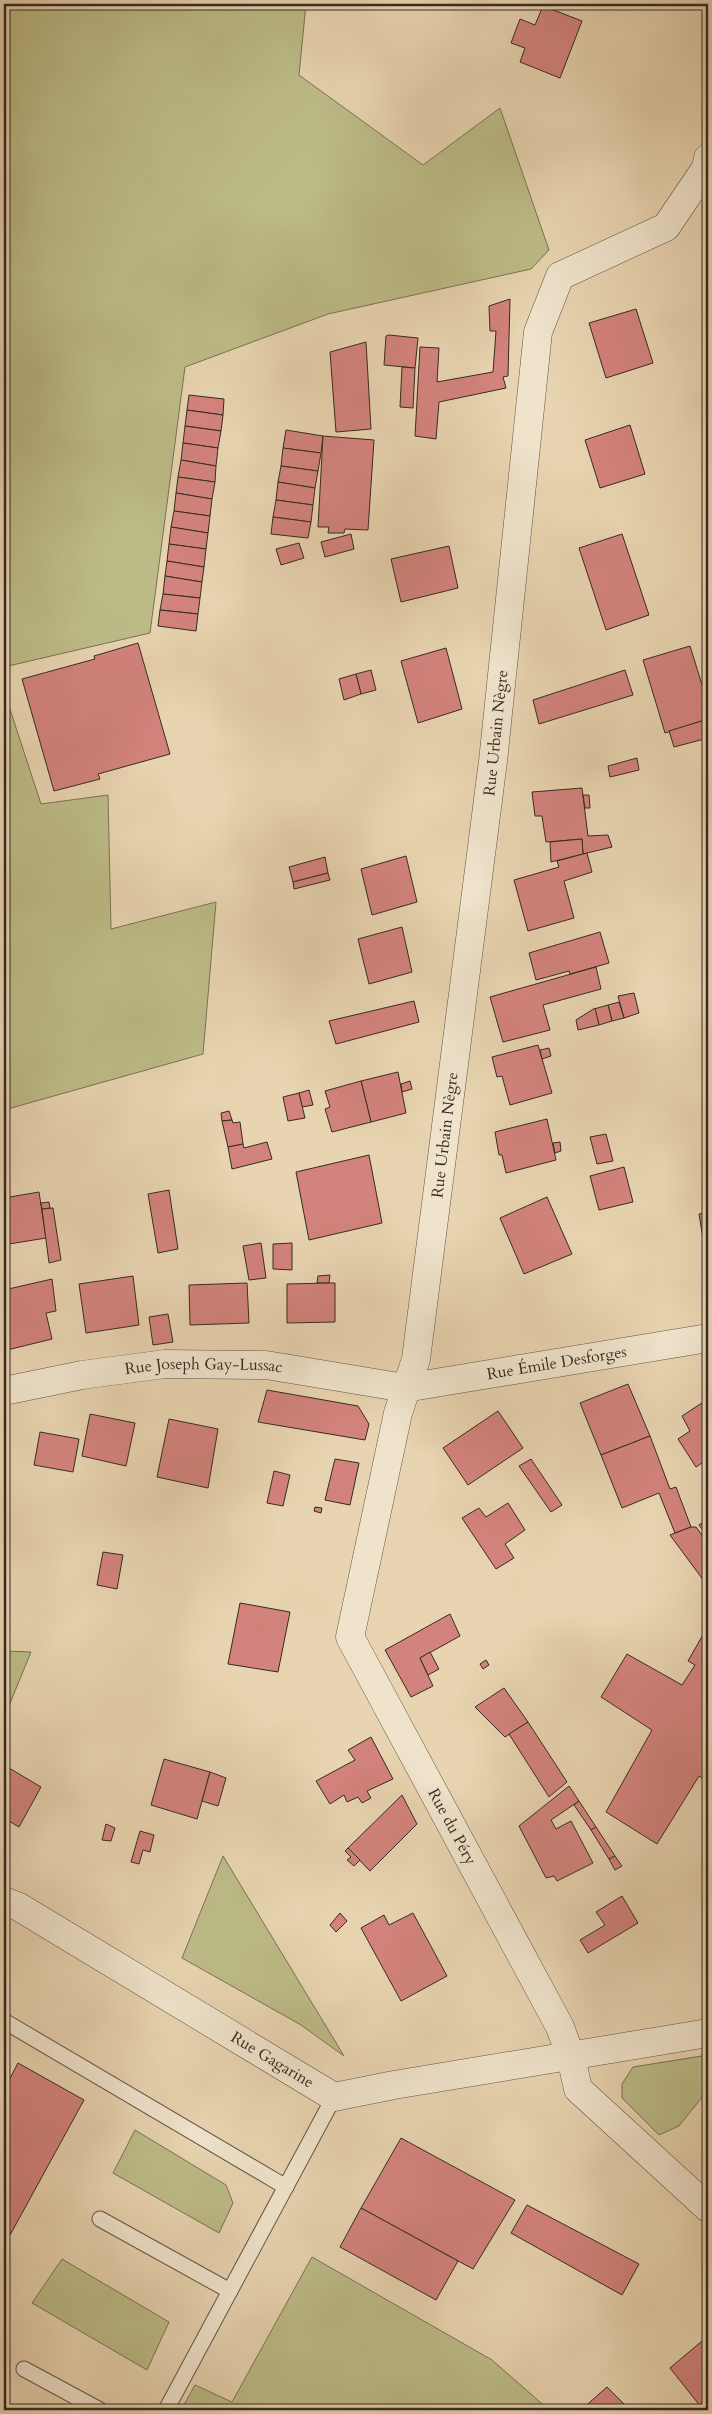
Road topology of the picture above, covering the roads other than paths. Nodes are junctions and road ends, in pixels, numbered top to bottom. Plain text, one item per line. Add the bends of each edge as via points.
1 (708, 158) edge
2 (708, 1338) edge
3 (405, 1388) junction
4 (4, 1391) edge
5 (4, 1901) edge
6 (4, 2021) edge
7 (708, 2033) edge
8 (571, 2057) junction
9 (334, 2098) junction
10 (286, 2187) junction
11 (708, 2208) edge
12 (100, 2219) dead end
13 (230, 2291) junction
14 (24, 2369) dead end
15 (100, 2410) edge
16 (166, 2410) edge

1 - 3 street, Rue Urbain Nègre via 706,168 666,227 560,276 538,332 493,761 416,1359
2 - 3 street, Rue Émile Desforges
3 - 4 street, Rue Joseph Gay-Lussac via 266,1365 165,1364 82,1375
3 - 8 street, Rue du Péry via 350,1637 560,2027
5 - 9 street, Rue Gagarine via 19,1907
6 - 10 lane
7 - 8 street
8 - 9 street via 394,2085
8 - 11 street, Rue du Péry via 578,2089
9 - 10 lane
10 - 13 lane
12 - 13 lane
13 - 16 lane
14 - 15 lane

